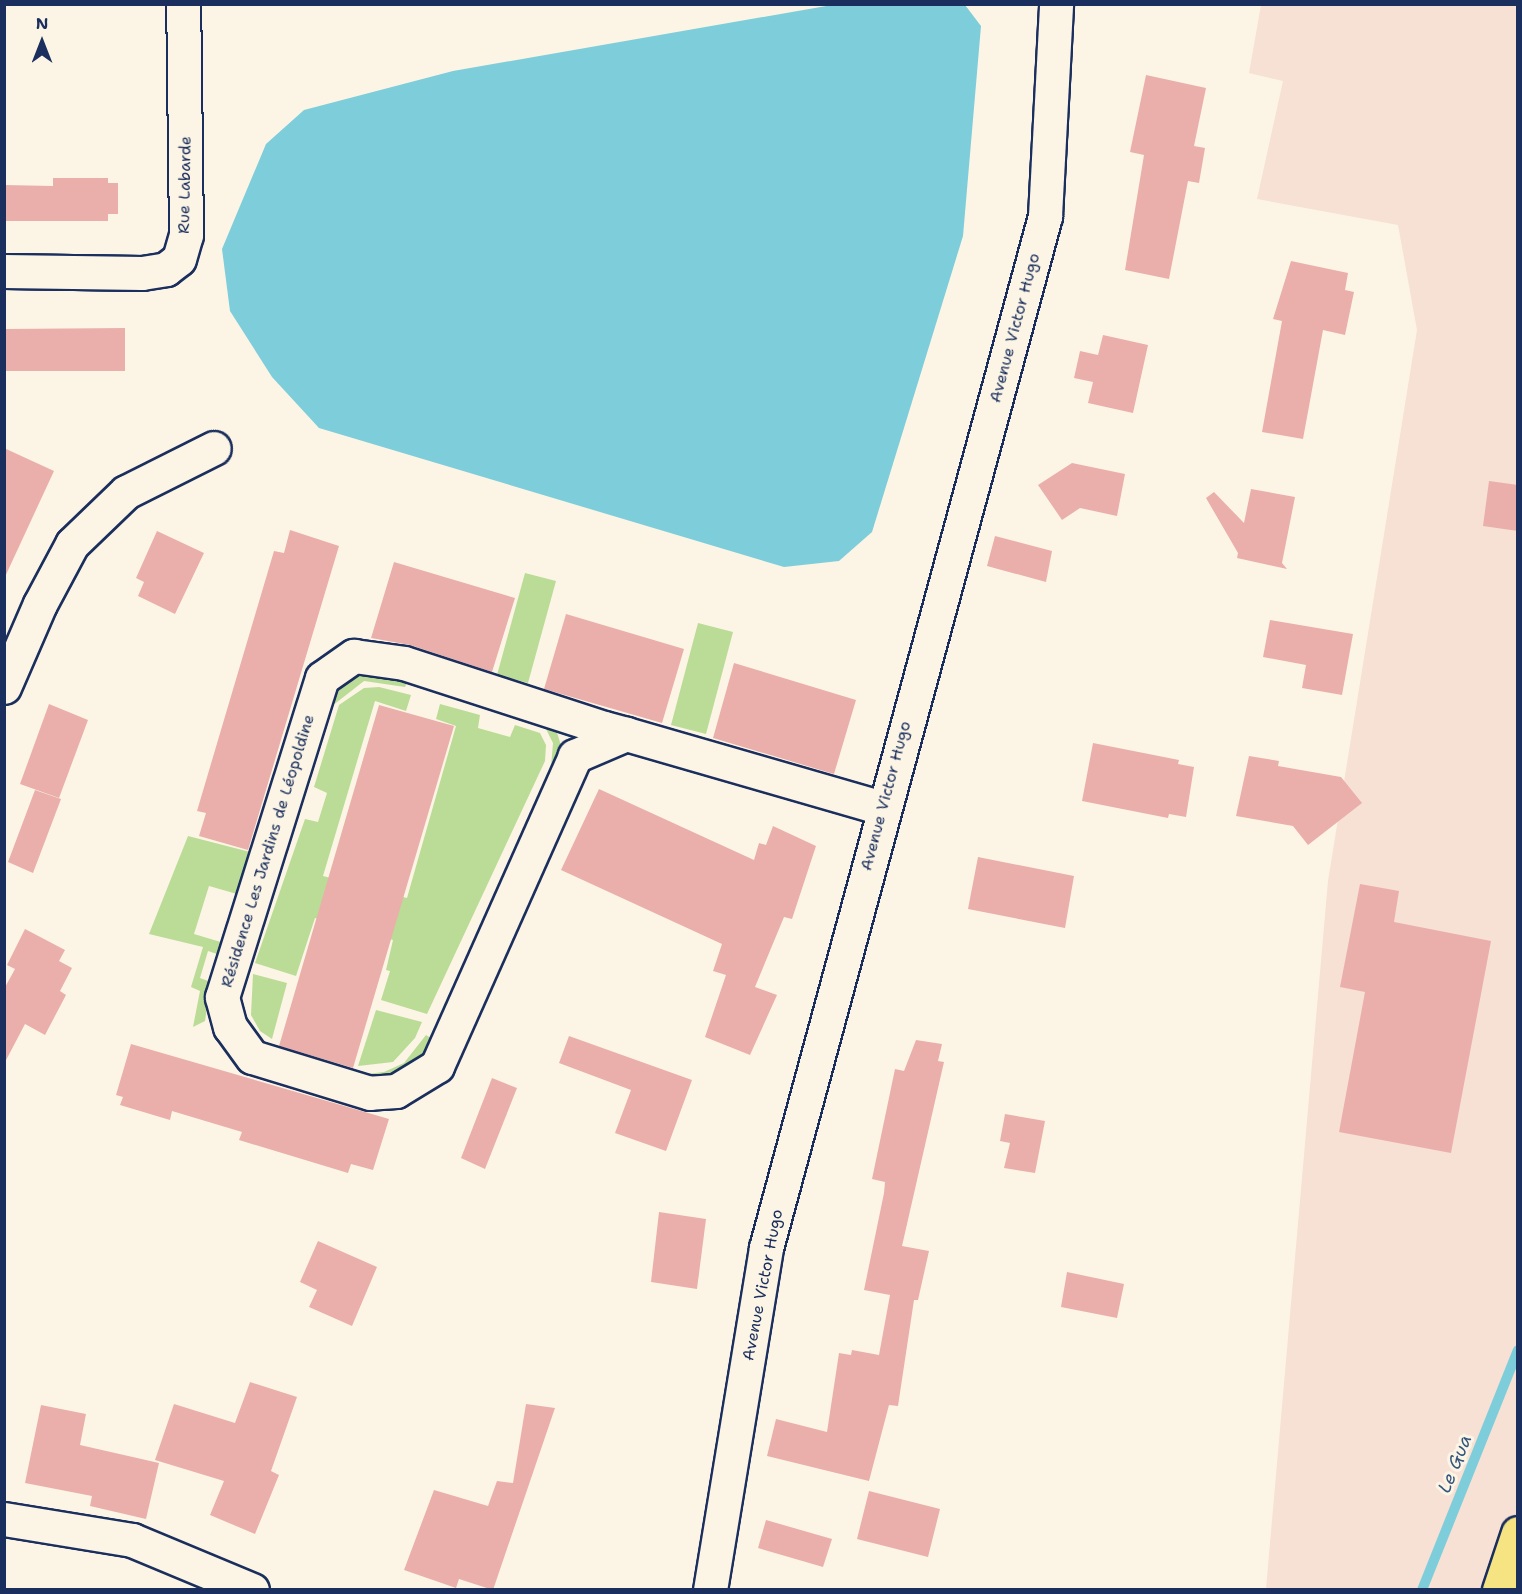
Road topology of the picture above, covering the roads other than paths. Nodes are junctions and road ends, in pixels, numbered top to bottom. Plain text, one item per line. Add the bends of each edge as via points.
1 (183, 4) edge
2 (1056, 4) edge
3 (4, 271) edge
4 (214, 448) dead end
5 (4, 687) edge
6 (560, 714) junction
7 (626, 734) junction
8 (574, 756) junction
9 (883, 808) junction
10 (4, 1519) edge
11 (1518, 1533) edge
12 (252, 1590) edge
13 (710, 1590) edge
14 (1499, 1590) edge

1 - 3 street, Rue Labarde via 186,235 179,259 166,269 142,273
2 - 9 street, Avenue Victor Hugo via 1045,216
4 - 5 street via 126,492 72,544 40,604
6 - 7 street, Résidence Les Jardins de Léopoldine
6 - 8 street
6 - 8 street, Résidence Les Jardins de Léopoldine via 404,663 354,656 322,678 222,998 230,1027 252,1057 370,1094 396,1091 437,1066
7 - 8 street
7 - 9 street, Résidence Les Jardins de Léopoldine
9 - 13 street, Avenue Victor Hugo via 766,1248
10 - 12 street via 132,1540
11 - 14 highway

